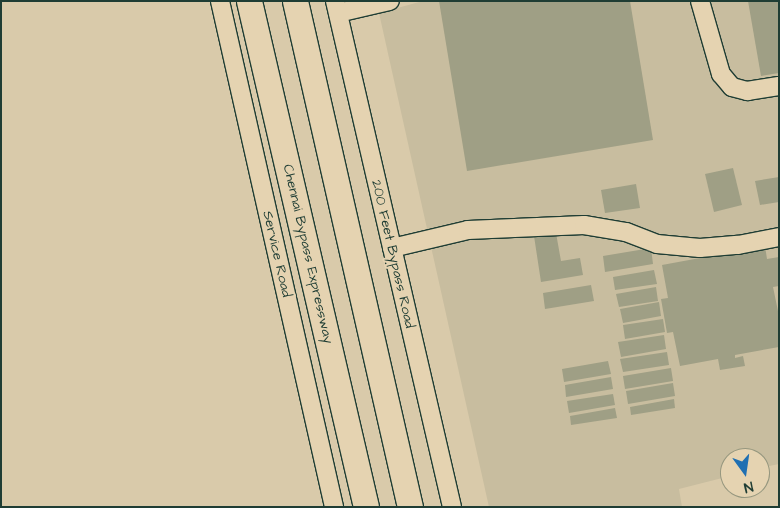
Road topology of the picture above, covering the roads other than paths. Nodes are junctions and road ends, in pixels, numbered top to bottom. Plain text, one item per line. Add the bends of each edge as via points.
1 (220, 1) edge
2 (249, 1) edge
3 (295, 1) edge
4 (390, 1) edge
5 (700, 1) edge
6 (336, 7) edge
7 (779, 86) edge
8 (779, 237) edge
9 (392, 248) junction
10 (334, 507) edge
11 (366, 507) edge
12 (410, 507) edge
13 (452, 507) edge

1 - 10 street, Service Road
2 - 11 highway, Chennai Bypass Expressway
3 - 12 highway
4 - 6 street
5 - 7 street via 720,74 732,87 747,91
6 - 9 street, 200 Feet Bypass Road
8 - 9 street via 738,246 700,248 657,244 626,232 584,225 468,230
9 - 13 street, 200 Feet Bypass Road

